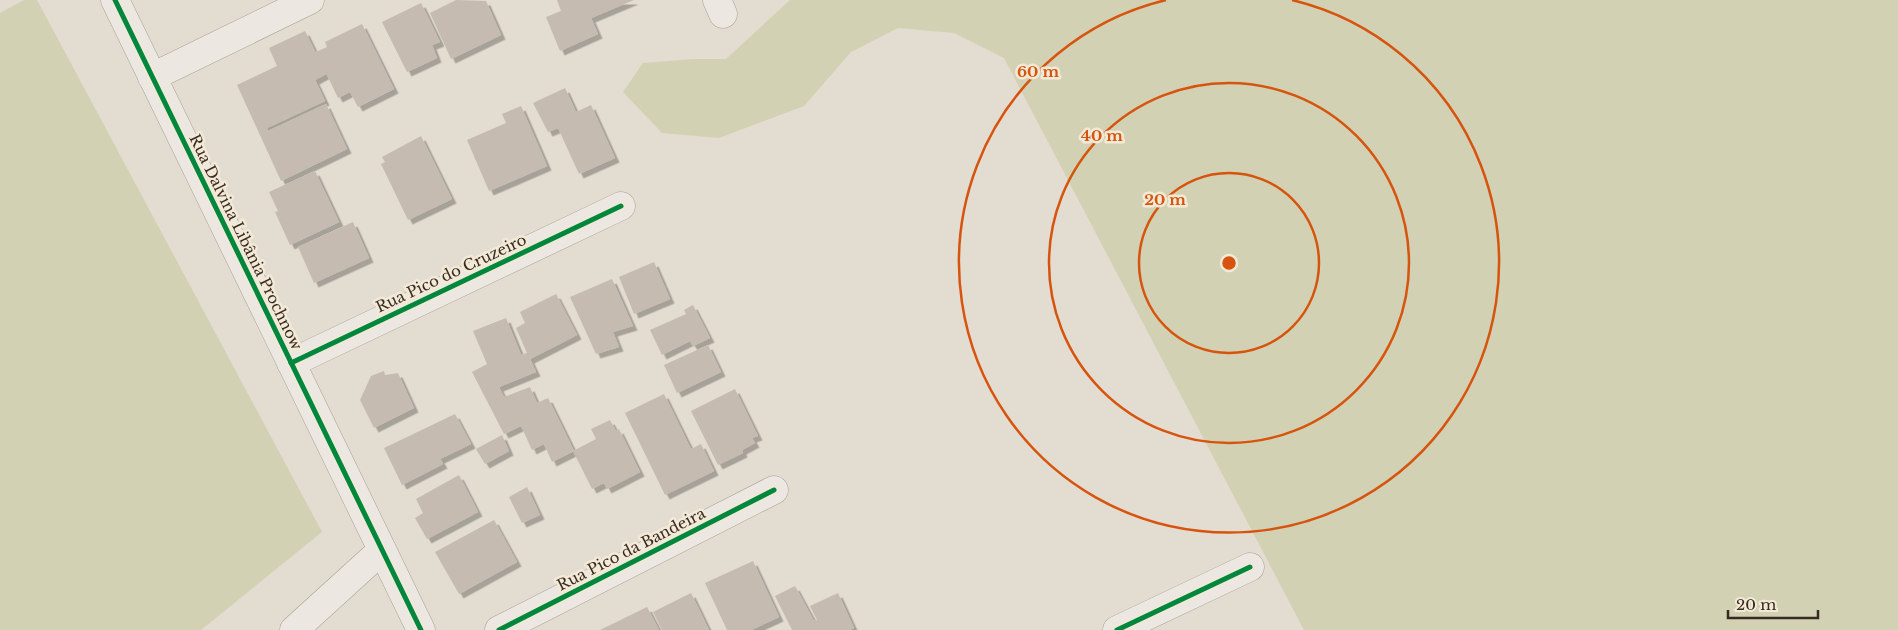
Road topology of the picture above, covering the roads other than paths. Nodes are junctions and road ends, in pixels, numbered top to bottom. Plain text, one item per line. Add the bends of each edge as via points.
1 (115, 0) edge
2 (310, 0) edge
3 (152, 77) junction
4 (621, 206) dead end
5 (291, 363) junction
6 (774, 490) dead end
7 (382, 550) junction
8 (1250, 567) dead end
9 (294, 630) edge
10 (421, 630) edge
11 (499, 630) edge
12 (1117, 630) edge

1 - 3 street, Rua Dalvina Libânia Prochnow
2 - 3 street
3 - 5 street, Rua Dalvina Libânia Prochnow
4 - 5 street, Rua Pico do Cruzeiro
5 - 7 street, Rua Dalvina Libânia Prochnow
6 - 11 street, Rua Pico da Bandeira
7 - 9 street
7 - 10 street, Rua Dalvina Libânia Prochnow
8 - 12 street

